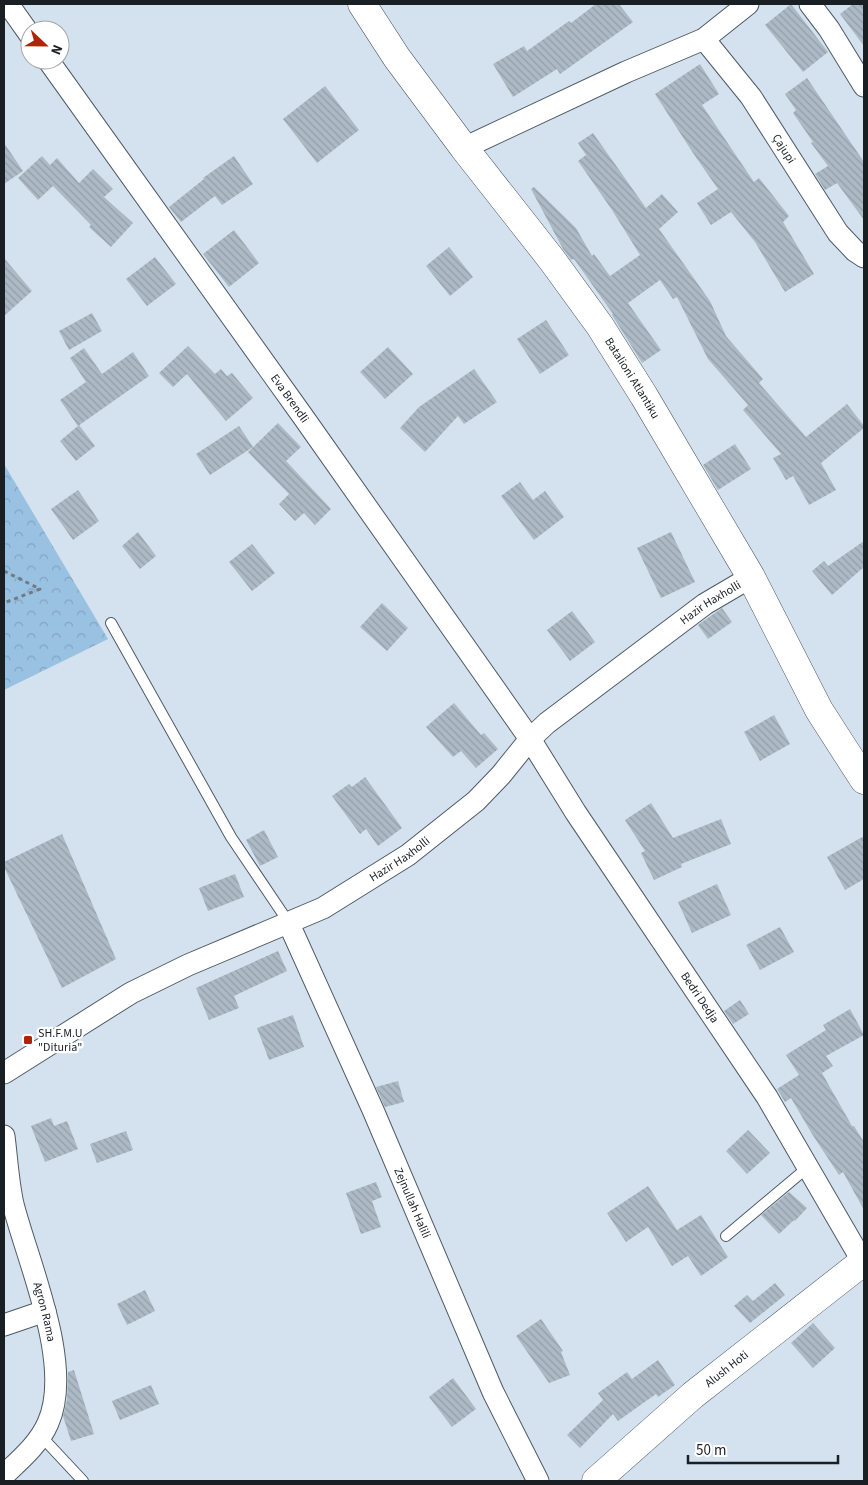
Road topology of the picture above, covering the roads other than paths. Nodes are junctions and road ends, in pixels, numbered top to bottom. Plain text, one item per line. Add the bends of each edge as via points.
1 (8, 4) edge
2 (362, 4) edge
3 (748, 4) edge
4 (810, 4) edge
5 (20, 21) edge
6 (704, 39) junction
7 (55, 70) edge
8 (864, 86) edge
9 (464, 148) junction
10 (864, 257) edge
11 (751, 577) junction
12 (112, 623) dead end
13 (530, 739) junction
14 (864, 780) edge
15 (289, 924) junction
16 (4, 1073) edge
17 (4, 1136) edge
18 (808, 1168) junction
19 (6, 1177) edge
20 (726, 1236) dead end
21 (864, 1262) edge
22 (44, 1311) junction
23 (4, 1325) edge
24 (40, 1436) junction
25 (4, 1475) edge
26 (83, 1481) edge
27 (538, 1481) edge
28 (596, 1481) edge

1 - 5 street
2 - 9 street, Batalioni Atlantiku via 397,58
3 - 6 street
4 - 8 street
6 - 9 street
6 - 10 street, Çajupi via 750,97 838,233
7 - 13 street, Eva Brendli
9 - 11 street, Batalioni Atlantiku via 600,326
11 - 13 street, Hazir Haxholli via 705,604
11 - 14 street, Batalioni Atlantiku via 819,710
12 - 15 lane via 231,837
13 - 15 street, Hazir Haxholli via 482,795 450,823 408,855 323,908
13 - 18 street, Bedri Dedja via 767,1097
15 - 16 street, Hazir Haxholli via 188,965 132,993
15 - 27 street, Zejnullah Halili via 373,1110 493,1392
17 - 19 street, Agron Rama
18 - 20 lane
18 - 21 street, Bedri Dedja
19 - 22 street, Agron Rama
21 - 28 street, Alush Hoti via 693,1395
22 - 23 street
22 - 24 street, Agron Rama via 53,1347 55,1382 53,1408
24 - 25 street, Agron Rama
24 - 26 lane

